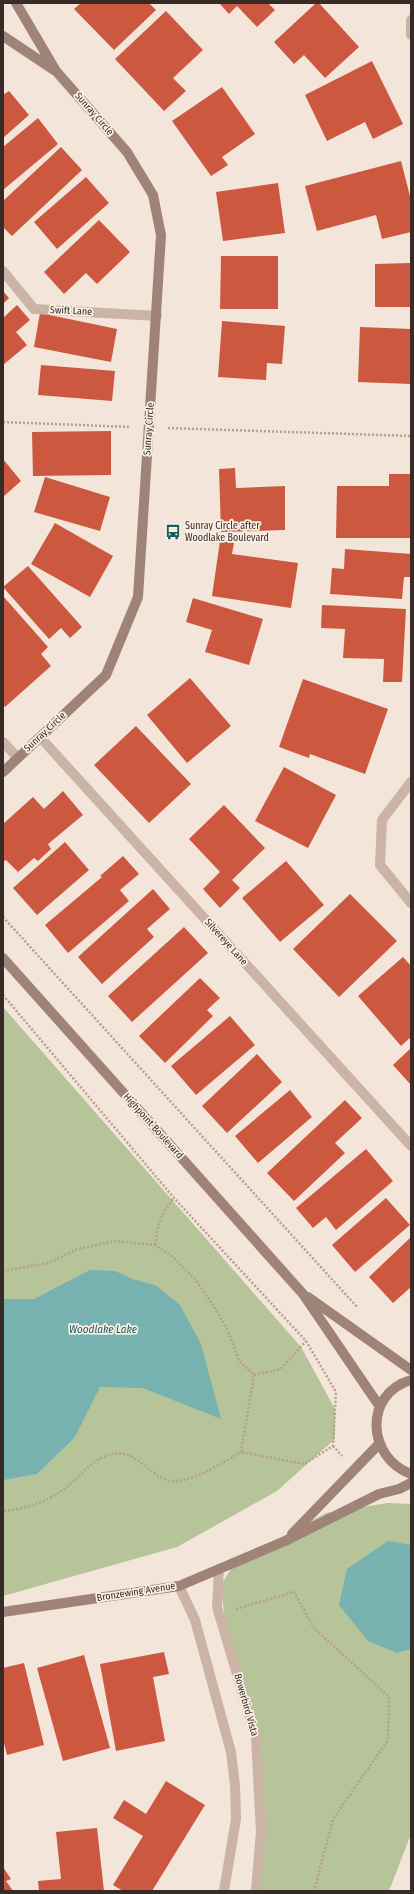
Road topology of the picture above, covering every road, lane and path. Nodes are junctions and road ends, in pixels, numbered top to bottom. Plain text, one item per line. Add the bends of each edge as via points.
1 (16, 3) edge
2 (411, 20) edge
3 (411, 35) edge
4 (3, 36) edge
5 (56, 71) junction
6 (3, 271) edge
7 (157, 316) junction
8 (3, 422) edge
9 (149, 427) junction
10 (411, 436) edge
11 (40, 737) junction
12 (3, 742) edge
13 (18, 758) junction
14 (3, 772) edge
15 (411, 782) edge
16 (411, 903) edge
17 (3, 917) edge
18 (3, 958) edge
19 (3, 995) edge
20 (411, 1146) edge
21 (174, 1198) junction
22 (155, 1245) junction
23 (3, 1271) edge
24 (303, 1294) junction
25 (360, 1310) dead end
26 (306, 1340) junction
27 (411, 1370) edge
28 (254, 1375) junction
29 (411, 1380) edge
30 (380, 1408) junction
31 (379, 1444) junction
32 (241, 1452) junction
33 (411, 1474) edge
34 (411, 1483) edge
35 (3, 1511) edge
36 (285, 1541) junction
37 (218, 1569) junction
38 (179, 1586) junction
39 (3, 1612) edge
40 (219, 1613) junction
41 (224, 1891) edge
42 (256, 1891) edge
43 (314, 1891) edge

1 - 5 street, Sunray Circle
2 - 3 street
4 - 5 street, Sunray Circle
5 - 7 street, Sunray Circle via 127,152 153,195 161,235
6 - 7 street, Swift Lane via 34,309
7 - 9 street, Sunray Circle
8 - 9 path
9 - 10 path
9 - 11 street, Sunray Circle via 138,597 106,675
11 - 13 street, Sunray Circle
11 - 20 street, Silvereye Lane
12 - 13 street
13 - 14 street, Sunray Circle
15 - 16 street via 382,820 380,865
17 - 25 path
18 - 24 street, Highpoint Boulevard
19 - 21 path
21 - 22 path via 158,1223
21 - 26 path
22 - 23 path via 115,1241 78,1249 48,1263
22 - 28 path via 173,1257 194,1278 228,1331 239,1361
24 - 27 street, Highpoint Boulevard
24 - 30 street, Highpoint Boulevard
26 - 28 path via 281,1369
26 - 32 path via 336,1392 333,1446 304,1464
28 - 32 path
29 - 30 street via 396,1387
30 - 31 street via 376,1419
31 - 33 street via 386,1457 397,1467
31 - 36 street, Bronzewing Avenue
32 - 35 path via 191,1479 176,1482 161,1477 134,1456 116,1454 103,1457 49,1498 26,1508
34 - 36 street, Bronzewing Avenue via 379,1494
36 - 37 street, Bronzewing Avenue
37 - 38 street, Bronzewing Avenue
37 - 40 street, Bowerbird Vista
38 - 39 street, Bronzewing Avenue
38 - 41 street via 195,1620 231,1752 236,1819
40 - 42 street, Bowerbird Vista via 256,1738 261,1832
40 - 43 path via 294,1592 314,1628 389,1697 388,1740 333,1819

